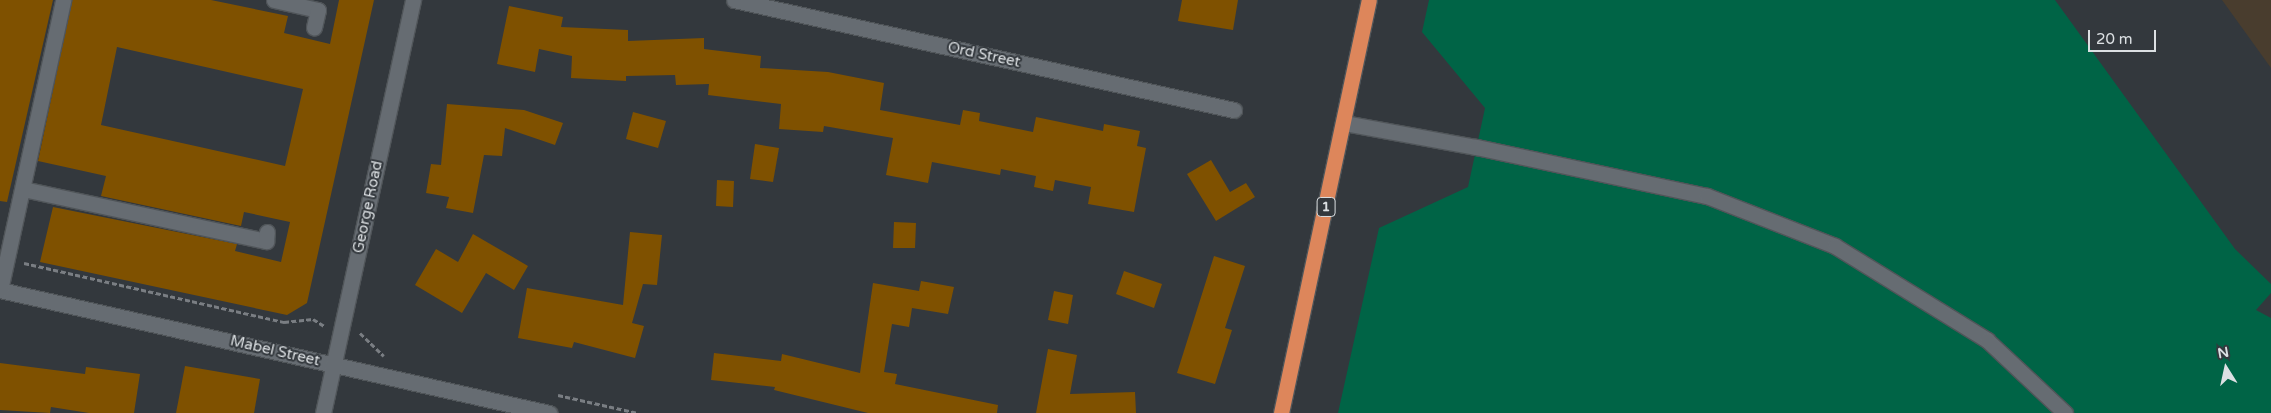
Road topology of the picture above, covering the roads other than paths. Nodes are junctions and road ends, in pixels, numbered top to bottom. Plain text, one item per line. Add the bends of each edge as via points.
1 (63, 0) edge
2 (274, 0) edge
3 (413, 0) edge
4 (734, 0) edge
5 (1369, 0) edge
6 (314, 28) dead end
7 (1234, 110) dead end
8 (1344, 123) junction
9 (23, 189) junction
10 (267, 232) dead end
11 (0, 290) edge
12 (334, 364) junction
13 (323, 413) edge
14 (549, 413) edge
15 (1281, 413) edge
16 (2065, 413) edge

1 - 9 street
2 - 6 street via 318,10
3 - 12 street, George Road
4 - 7 street, Ord Street
5 - 8 highway, 1
8 - 15 highway, 1
8 - 16 street via 1708,196 1826,243 1987,340
9 - 10 street via 266,240
9 - 11 street
11 - 12 street, Mabel Street
12 - 13 street, George Road
12 - 14 street, Mabel Street

